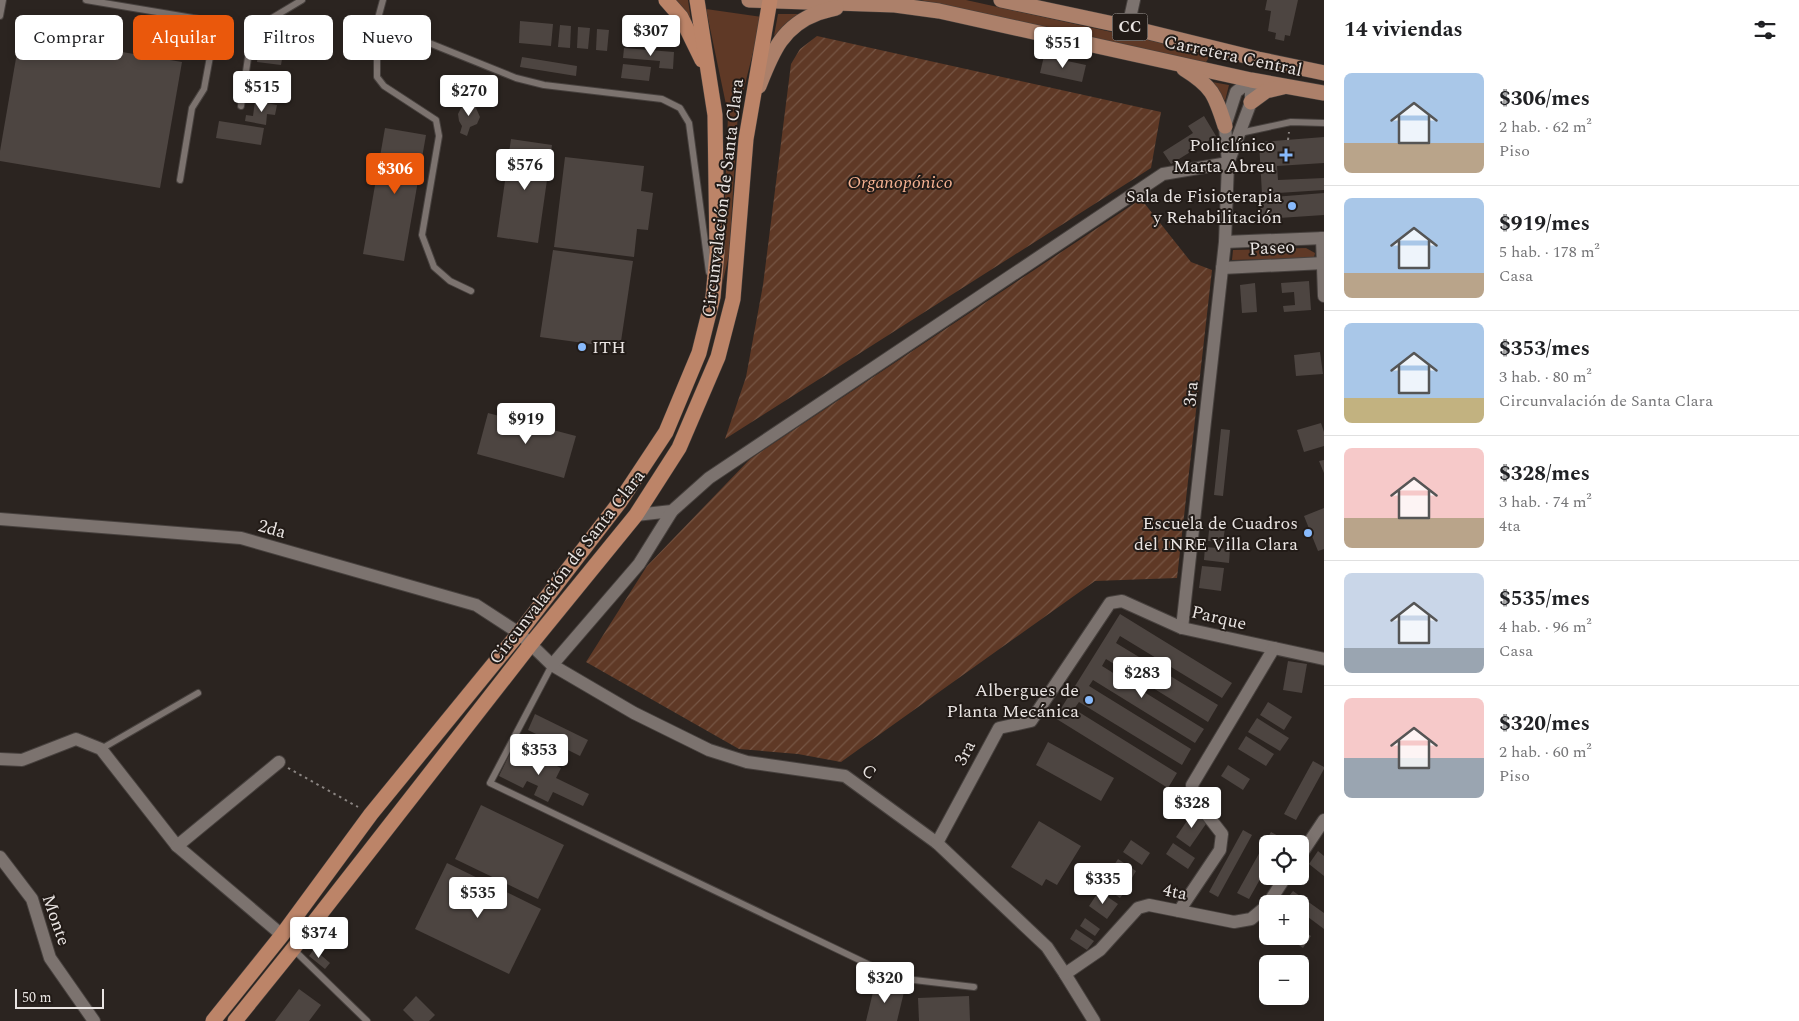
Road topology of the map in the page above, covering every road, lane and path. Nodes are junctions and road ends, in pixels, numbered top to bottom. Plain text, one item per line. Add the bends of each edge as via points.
1 (3, 0) edge
2 (86, 0) edge
3 (302, 0) edge
4 (383, 0) edge
5 (666, 0) edge
6 (697, 0) edge
7 (749, 0) edge
8 (1001, 0) edge
9 (1134, 0) edge
10 (770, 1) edge
11 (1020, 2) edge
12 (895, 4) junction
13 (379, 15) edge
14 (0, 16) edge
15 (1128, 27) junction
16 (431, 44) edge
17 (1258, 59) junction
18 (377, 60) edge
19 (1174, 63) junction
20 (1324, 73) edge
21 (709, 78) junction
22 (1250, 80) junction
23 (1290, 87) junction
24 (1324, 93) edge
25 (754, 99) junction
26 (1251, 102) junction
27 (241, 106) dead end
28 (1324, 124) edge
29 (1232, 130) junction
30 (1228, 163) junction
31 (180, 180) dead end
32 (1323, 238) edge
33 (1225, 242) junction
34 (1323, 263) edge
35 (1222, 268) junction
36 (471, 291) dead end
37 (1324, 296) edge
38 (723, 298) junction
39 (672, 511) junction
40 (636, 514) junction
41 (0, 519) edge
42 (1110, 604) joint
43 (1182, 628) junction
44 (519, 633) junction
45 (531, 644) junction
46 (1274, 648) junction
47 (1324, 659) edge
48 (552, 665) junction
49 (198, 693) dead end
50 (101, 749) junction
51 (0, 759) edge
52 (279, 762) joint
53 (371, 814) junction
54 (1324, 820) edge
55 (1309, 842) edge
56 (937, 843) junction
57 (177, 846) junction
58 (0, 857) edge
59 (1179, 910) junction
60 (1259, 912) edge
61 (282, 935) junction
62 (293, 949) junction
63 (1065, 974) junction
64 (974, 987) dead end
65 (94, 1021) edge
66 (213, 1021) edge
67 (235, 1021) edge
68 (368, 1021) edge
69 (1094, 1021) edge

1 - 14 lane
2 - 31 lane via 205,20 212,28 214,35 204,89 192,108
3 - 27 lane via 252,30
4 - 13 lane
5 - 21 highway via 681,17
6 - 21 highway, Circunvalación de Santa Clara
7 - 10 main road, Carretera Central / CC
8 - 11 main road, Carretera Central / CC
9 - 15 street
10 - 12 main road, Carretera Central / CC
10 - 25 highway, Circunvalación de Santa Clara
11 - 15 main road, Carretera Central / CC
12 - 19 main road, Carretera Central / CC
12 - 25 main road via 833,8 796,24 773,50
15 - 17 main road, Carretera Central / CC
16 - 38 lane via 516,78 544,85 662,98 680,108 689,123
17 - 20 main road, Carretera Central / CC
17 - 22 main road
18 - 36 lane via 377,77 384,86 436,120 439,136 422,235 434,267 450,281
19 - 22 main road, Carretera Central / CC
19 - 29 main road via 1202,80 1216,98
21 - 38 highway, Circunvalación de Santa Clara via 714,115 717,253
22 - 23 main road, Carretera Central / CC
22 - 26 street, 3ra
22 - 29 street, 3ra via 1236,92
23 - 24 main road, Carretera Central / CC
23 - 26 main road via 1266,92
25 - 38 highway, Circunvalación de Santa Clara
26 - 29 street, 3ra
28 - 29 lane via 1291,122
29 - 30 street, 3ra
30 - 33 street, 3ra
30 - 39 street via 1163,174 709,478
32 - 33 street, Paseo
32 - 34 street
33 - 35 street, 3ra
34 - 35 street, Paseo
34 - 37 street
35 - 43 street, 3ra
38 - 40 highway, Circunvalación de Santa Clara via 718,357 679,448
38 - 44 highway, Circunvalación de Santa Clara via 666,432 619,503
39 - 40 street
39 - 48 street via 639,564
40 - 45 highway, Circunvalación de Santa Clara
41 - 44 street, 2da via 241,538 476,605
42 - 43 street, Parque via 1122,601
42 - 56 street, 3ra via 1031,721 998,728
43 - 46 street, Parque
44 - 45 street, 2da
44 - 53 highway, Circunvalación de Santa Clara
45 - 48 street, C
45 - 62 highway, Circunvalación de Santa Clara
46 - 47 street, Parque
46 - 59 street via 1192,785 1194,798 1222,834 1220,850
48 - 56 street, C via 634,713 709,750 747,762 845,776
48 - 64 lane via 490,783 897,978
49 - 50 lane
50 - 51 street via 76,739 22,760
50 - 57 street
52 - 53 path
52 - 57 street
53 - 61 highway, Circunvalación de Santa Clara
54 - 55 street
56 - 63 street, C via 1046,947
57 - 61 street
58 - 65 street, Monte via 32,899 50,958
59 - 60 street, 4ta via 1234,922 1251,919
59 - 63 street, 4ta via 1149,905 1138,908 1100,950
61 - 66 highway, Circunvalación de Santa Clara
62 - 67 highway, Circunvalación de Santa Clara
62 - 68 lane
63 - 69 street, C

